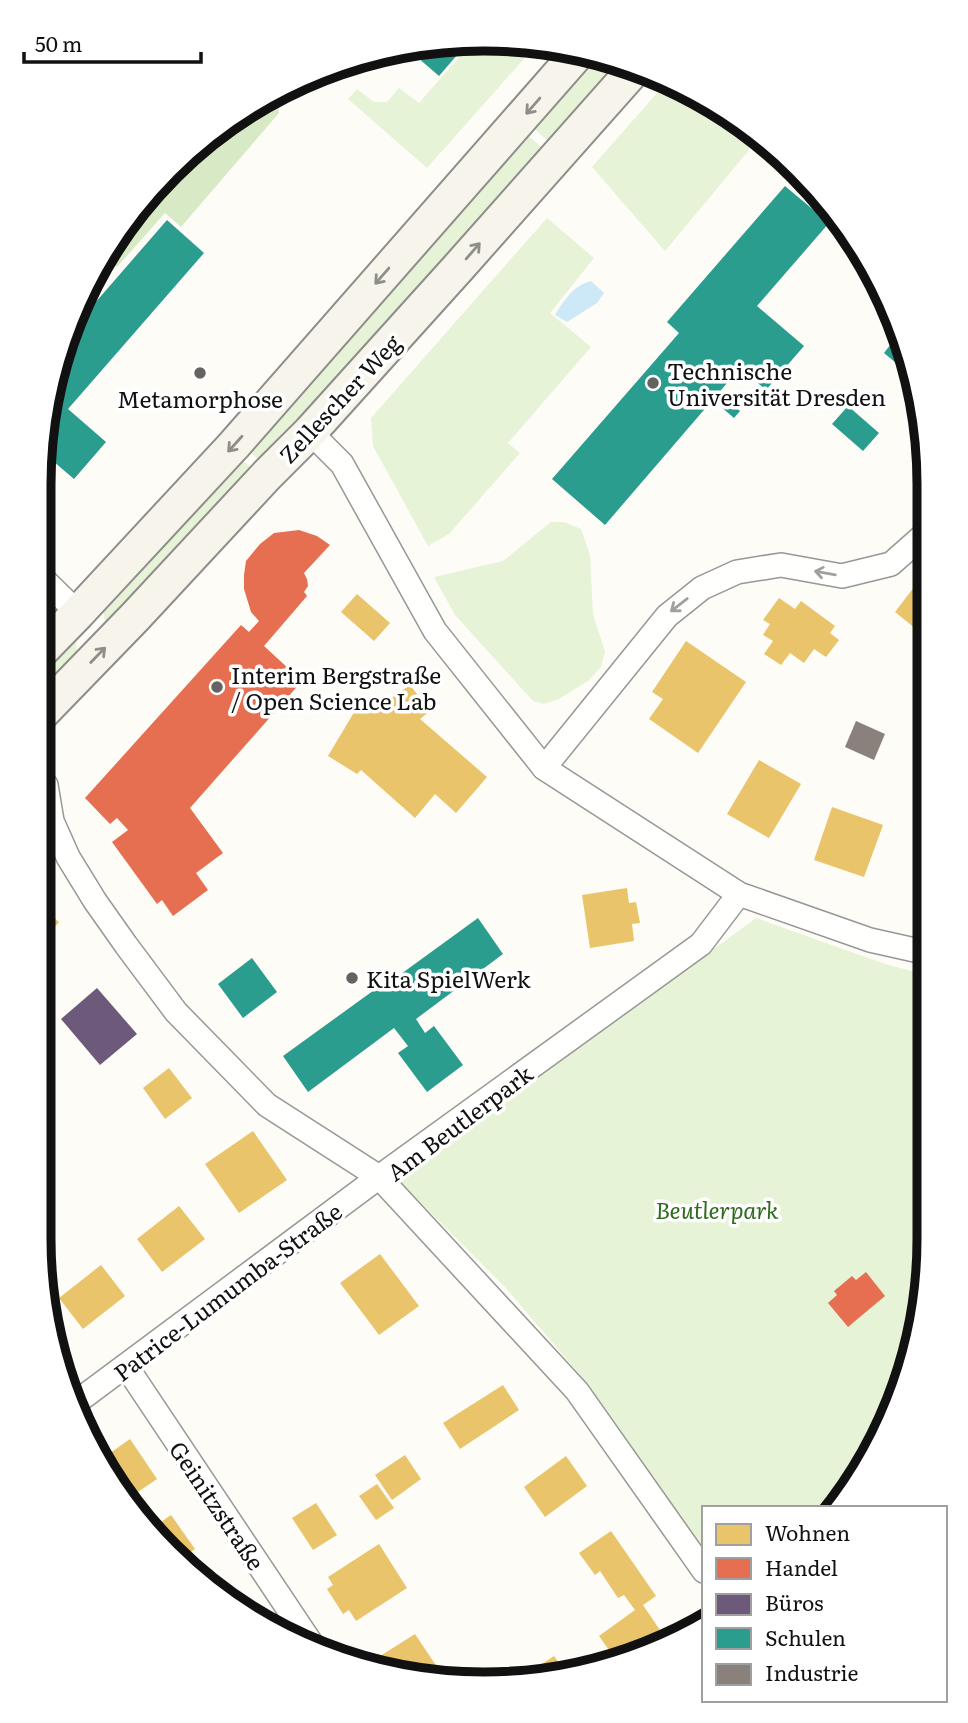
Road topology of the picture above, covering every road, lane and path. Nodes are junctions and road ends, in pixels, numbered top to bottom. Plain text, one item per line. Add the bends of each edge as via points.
1 (573, 60) edge
2 (628, 76) edge
3 (310, 432) junction
4 (917, 541) edge
5 (51, 587) edge
6 (78, 613) junction
7 (51, 641) edge
8 (51, 704) edge
9 (544, 768) junction
10 (51, 817) edge
11 (739, 894) junction
12 (917, 951) edge
13 (379, 1177) junction
14 (125, 1366) junction
15 (82, 1398) edge
16 (702, 1568) edge
17 (304, 1633) edge

1 -> 6 main road, Zellescher Weg via 242,436
3 -> 2 main road, Zellescher Weg
8 -> 3 main road, Zellescher Weg
3 - 9 street via 342,464 435,631
4 -> 9 street via 891,564 842,576 781,565 737,572 702,588 667,615
5 - 6 street
6 - 7 main road, Zellescher Weg
9 - 11 street
10 - 13 street via 95,901 176,1012 267,1105
11 - 12 street via 870,940
11 - 13 street, Am Beutlerpark via 701,944
13 - 14 street, Patrice-Lumumba-Straße
13 - 16 street, Am Beutlerpark via 577,1391
14 - 15 street, Patrice-Lumumba-Straße
14 - 17 street, Geinitzstraße

